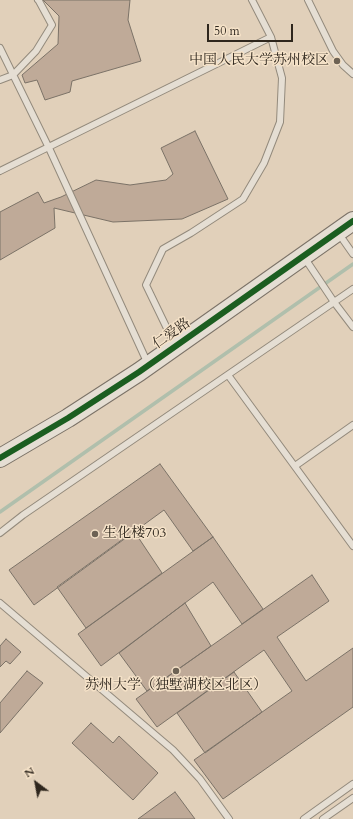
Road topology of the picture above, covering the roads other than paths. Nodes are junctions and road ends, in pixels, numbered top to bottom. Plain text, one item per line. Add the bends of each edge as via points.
1 (38, 0) edge
2 (252, 0) edge
3 (308, 0) edge
4 (271, 37) junction
5 (0, 48) edge
6 (353, 74) edge
7 (13, 75) junction
8 (0, 80) edge
9 (48, 148) junction
10 (0, 171) edge
11 (353, 221) edge
12 (338, 232) junction
13 (353, 254) edge
14 (303, 256) junction
15 (353, 289) edge
16 (334, 302) junction
17 (353, 327) edge
18 (175, 346) junction
19 (149, 365) junction
20 (228, 375) junction
21 (353, 425) edge
22 (0, 458) edge
23 (295, 466) junction
24 (0, 533) edge
25 (353, 546) edge
26 (0, 602) edge
27 (353, 784) edge
28 (353, 798) edge
29 (229, 819) edge
30 (304, 819) edge
31 (323, 819) edge

1 - 7 lane via 52,25 36,51
2 - 4 lane
3 - 6 lane via 333,51
4 - 9 lane
4 - 18 lane via 282,78 280,122 264,163 243,199 163,249 146,285
5 - 7 lane
7 - 8 lane
7 - 9 lane
9 - 10 lane
9 - 19 lane
11 - 12 main road, 仁爱路
12 - 13 lane
12 - 14 main road, 仁爱路
14 - 16 lane
14 - 18 main road, 仁爱路
15 - 16 lane
16 - 17 lane
16 - 20 lane
18 - 19 main road, 仁爱路
19 - 22 main road, 仁爱路
20 - 23 lane
20 - 24 lane
21 - 23 lane
23 - 25 lane
26 - 29 lane via 173,750 200,779
27 - 30 lane
28 - 31 lane

